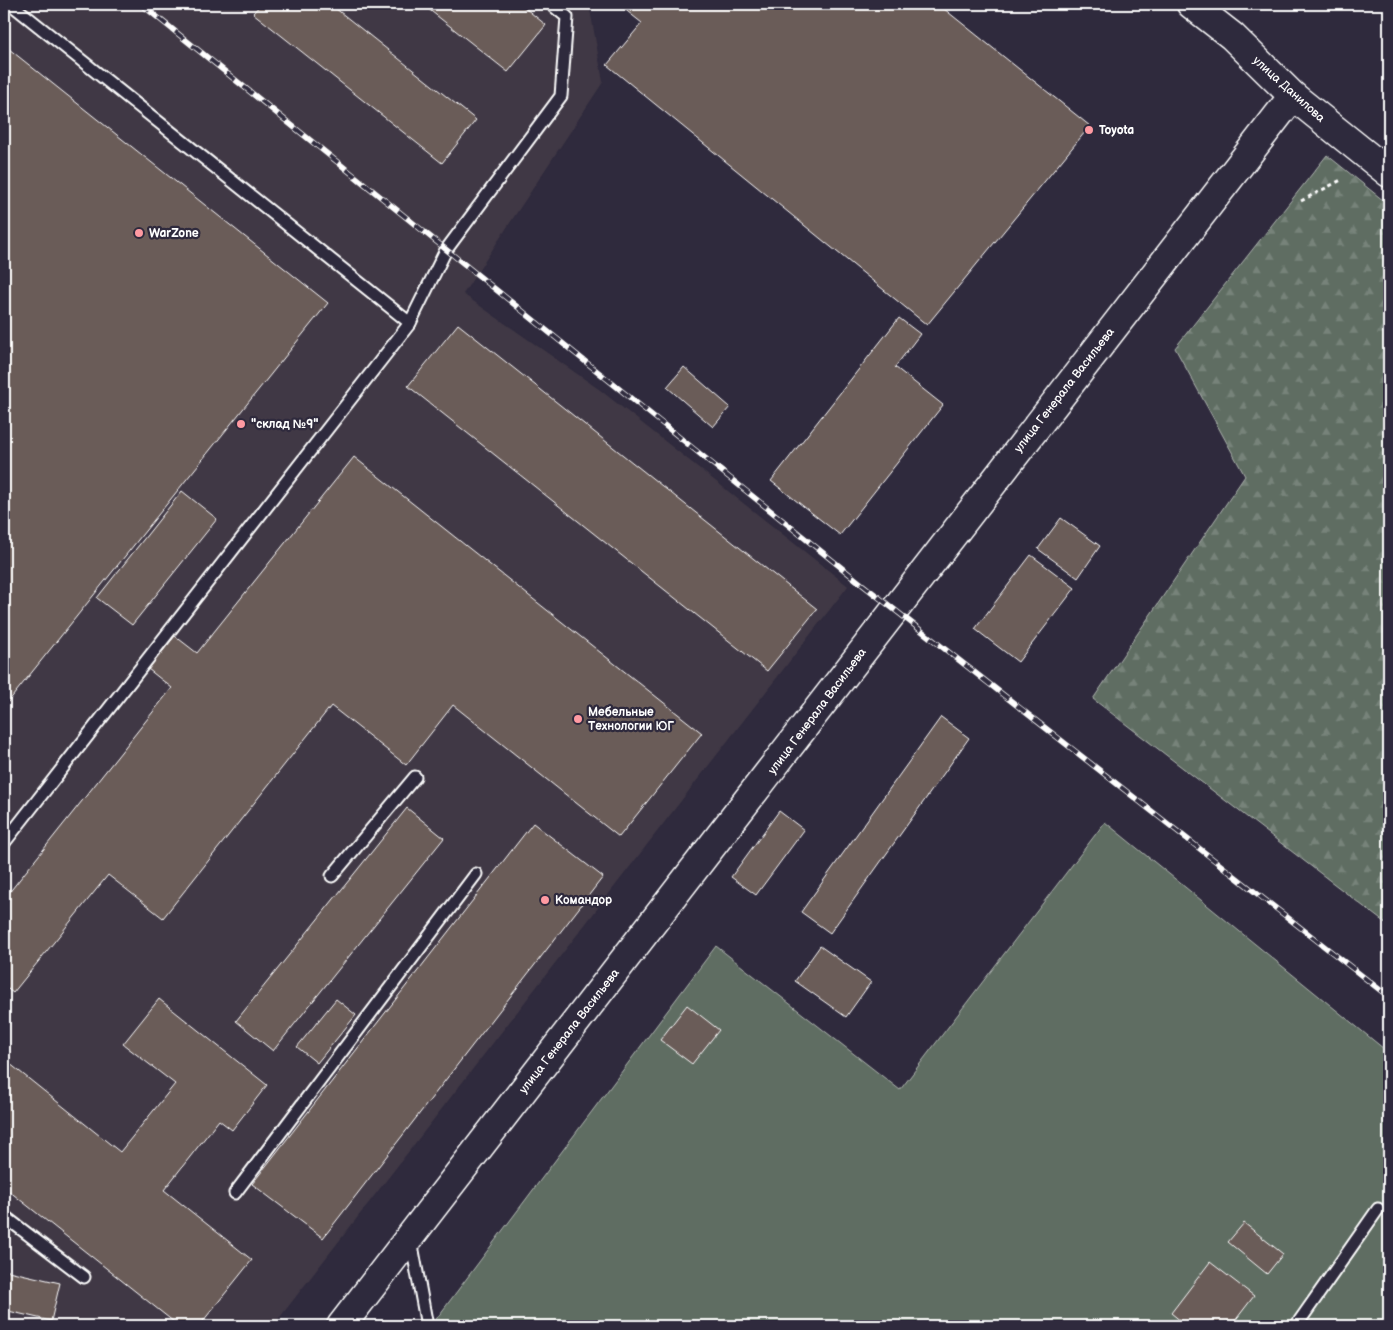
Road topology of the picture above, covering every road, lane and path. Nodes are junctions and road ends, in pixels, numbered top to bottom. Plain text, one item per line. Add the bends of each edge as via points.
1 (11, 4) edge
2 (551, 4) edge
3 (1191, 4) edge
4 (1294, 96) junction
5 (1389, 173) edge
6 (1343, 179) dead end
7 (1300, 201) dead end
8 (410, 323) junction
9 (415, 777) dead end
10 (4, 843) edge
11 (476, 874) dead end
12 (332, 876) dead end
13 (235, 1193) dead end
14 (1378, 1209) dead end
15 (4, 1216) edge
16 (410, 1236) junction
17 (84, 1277) dead end
18 (341, 1326) edge
19 (428, 1326) edge
20 (1296, 1326) edge

1 - 8 lane
2 - 8 lane via 567,17 561,96 446,250
3 - 4 main road, улица Данилова via 1232,36
4 - 5 main road, улица Данилова
4 - 16 main road, улица Генерала Васильева via 899,601
6 - 7 path
8 - 10 lane
9 - 12 lane
11 - 13 lane
14 - 20 lane
15 - 17 lane
16 - 18 main road, улица Генерала Васильева
16 - 19 lane

